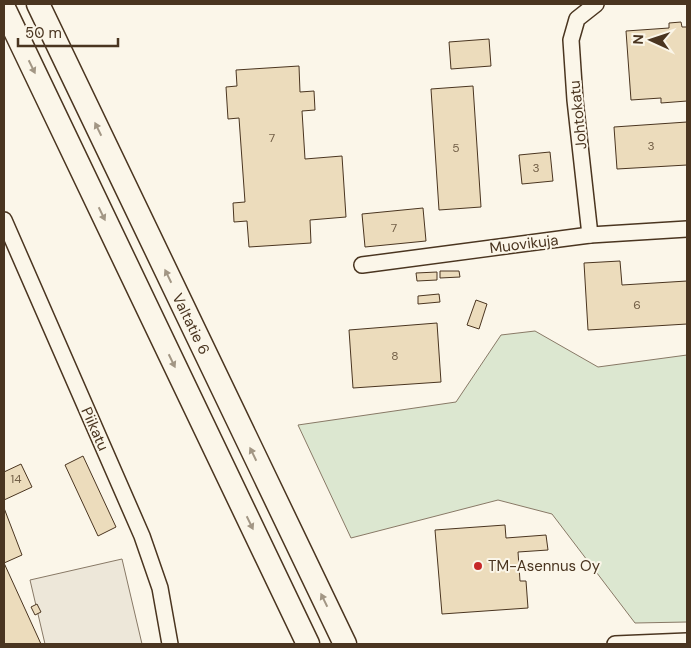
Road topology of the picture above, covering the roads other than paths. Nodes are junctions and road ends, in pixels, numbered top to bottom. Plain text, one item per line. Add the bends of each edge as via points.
1 (38, 4) edge
2 (596, 4) edge
3 (4, 8) edge
4 (4, 220) edge
5 (687, 229) edge
6 (590, 235) junction
7 (362, 265) dead end
8 (687, 641) edge
9 (170, 644) edge
10 (308, 644) edge
11 (345, 644) edge
12 (615, 644) edge

11 -> 1 highway, Valtatie 6
2 - 6 street, Johtokatu via 577,19 571,40
3 -> 10 highway
4 - 9 street, Piikatu via 142,536 160,588
5 - 6 street, Muovikuja
6 - 7 street, Muovikuja
8 - 12 street

